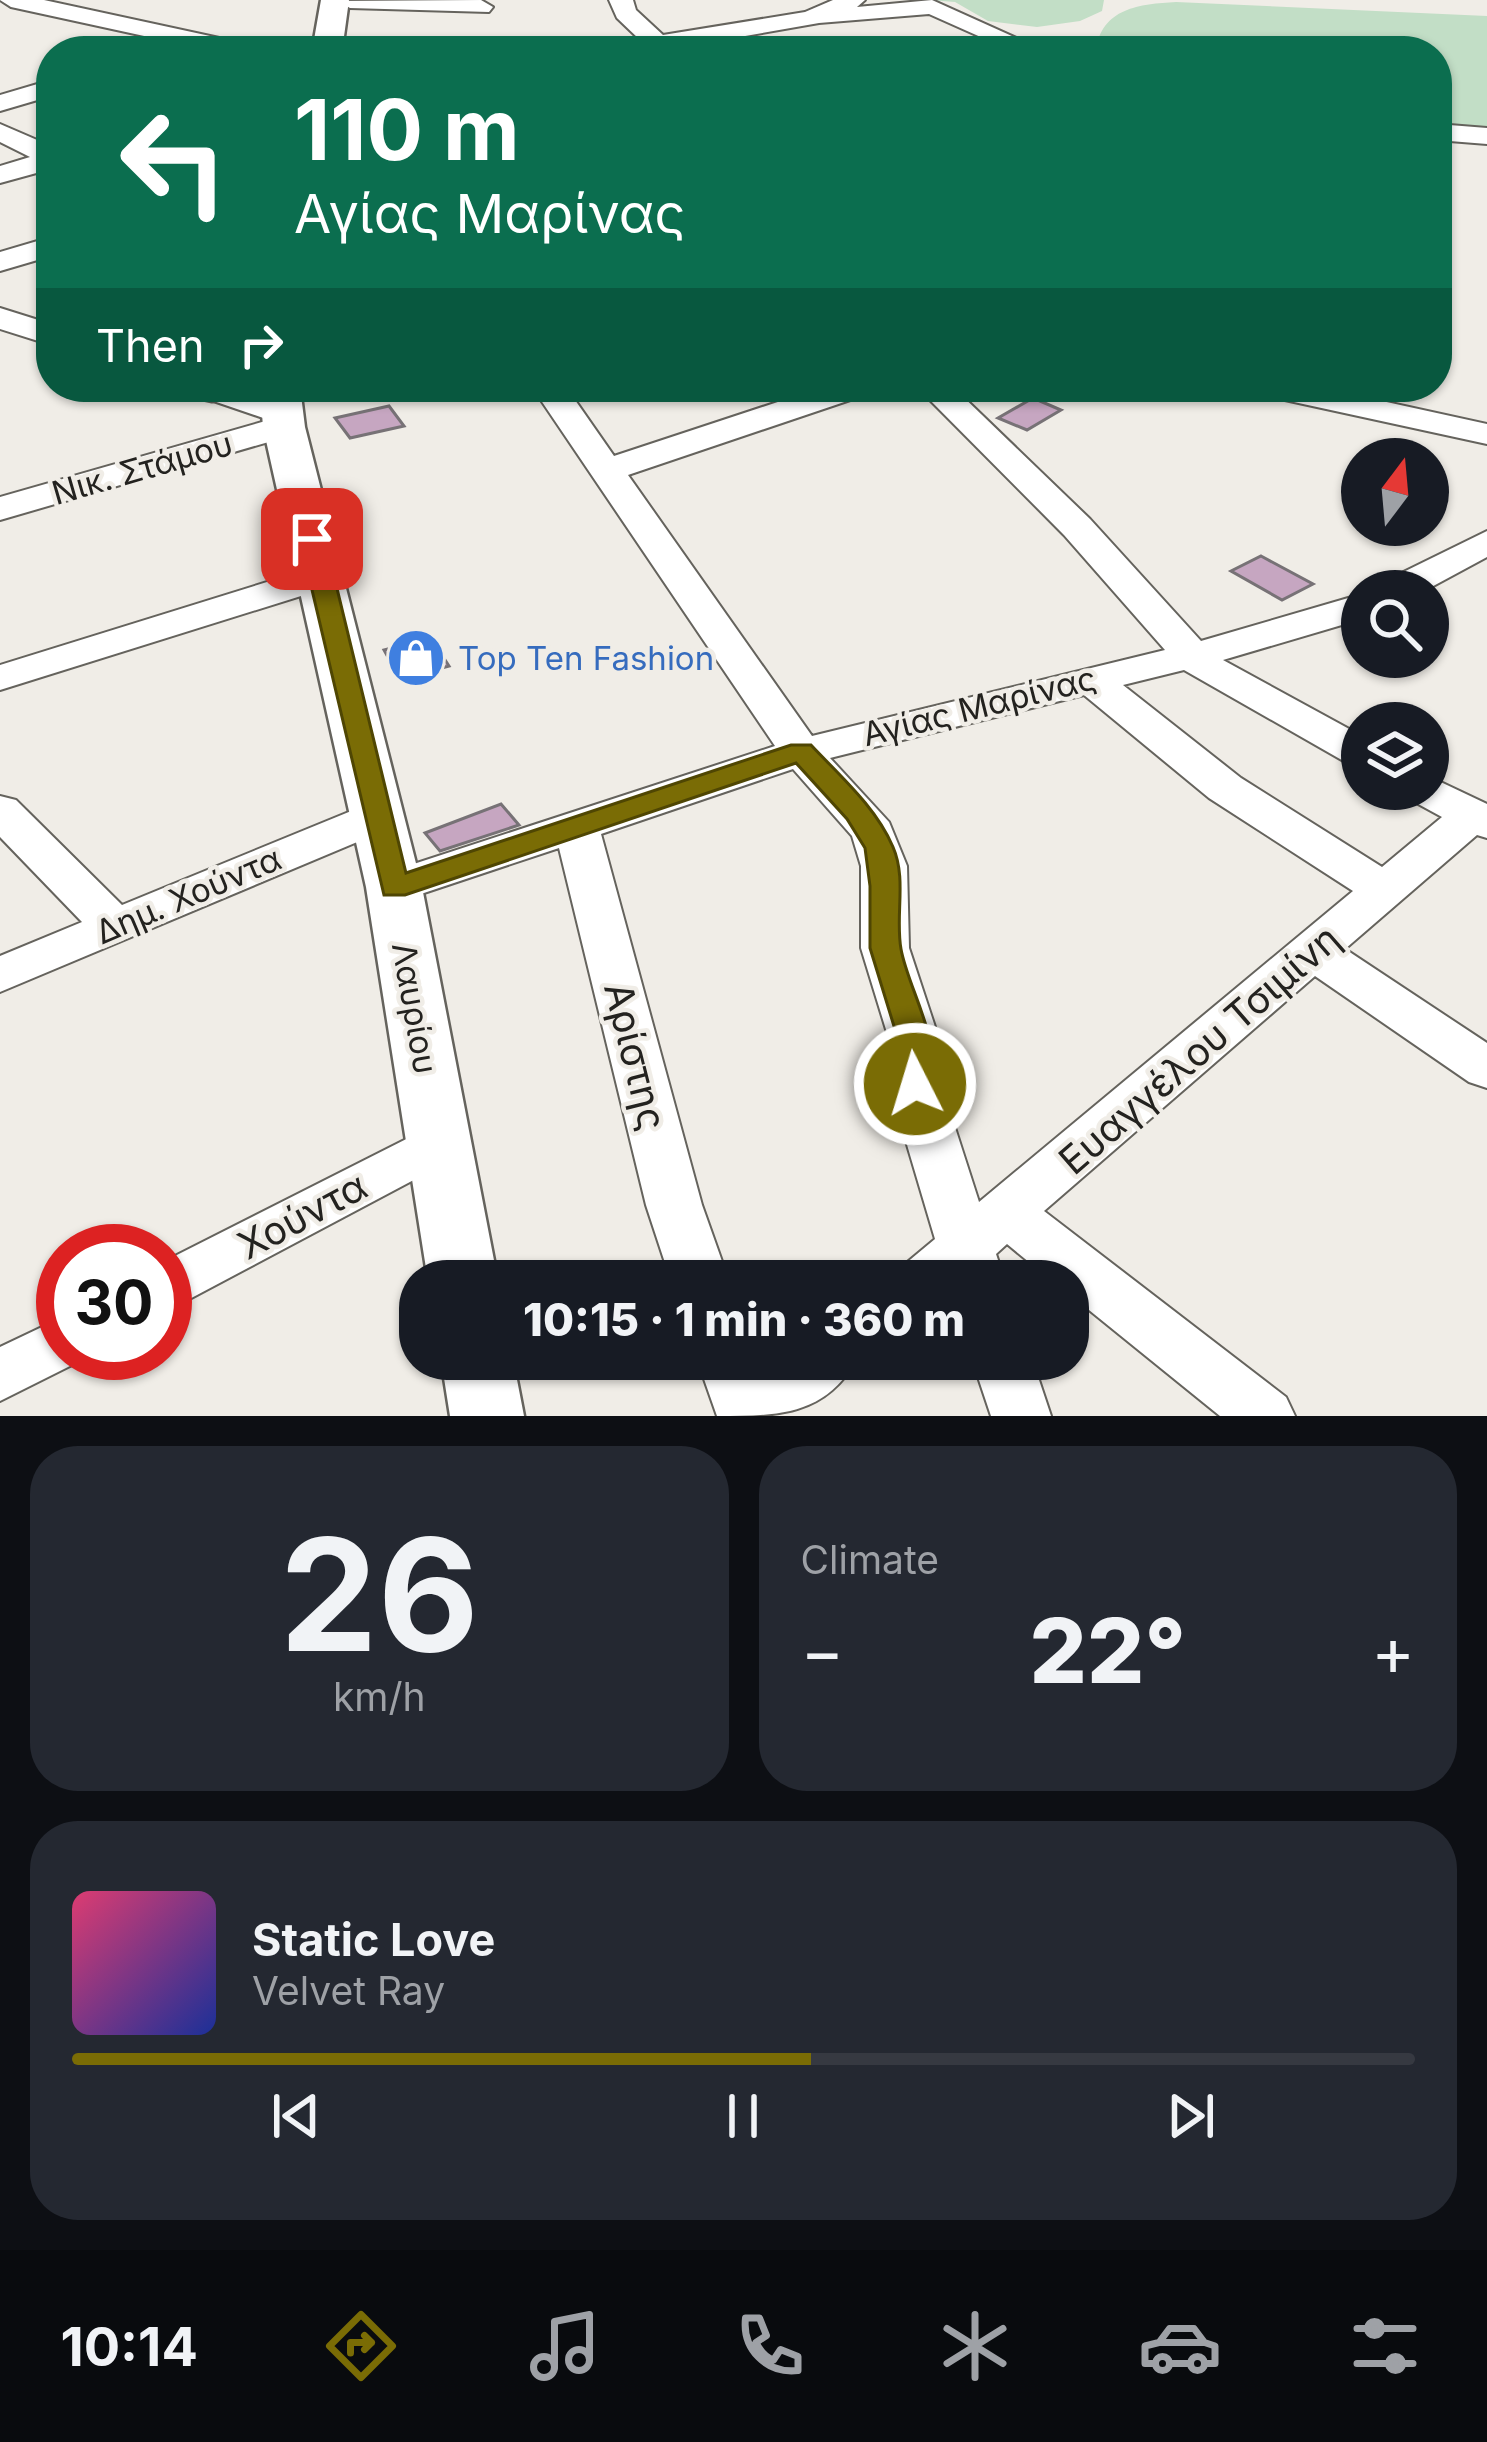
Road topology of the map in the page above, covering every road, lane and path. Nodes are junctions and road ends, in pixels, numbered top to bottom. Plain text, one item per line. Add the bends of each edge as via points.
1 (621, 0) edge
2 (853, 0) edge
3 (343, 1) edge
4 (16, 3) edge
5 (481, 7) dead end
6 (812, 19) junction
7 (176, 36) edge
8 (332, 36) edge
9 (649, 36) edge
10 (707, 36) edge
11 (999, 36) edge
12 (36, 92) edge
13 (0, 103) edge
14 (0, 133) edge
15 (1452, 133) edge
16 (1487, 136) edge
17 (36, 151) edge
18 (36, 163) edge
19 (0, 175) edge
20 (36, 251) edge
21 (0, 262) edge
22 (0, 318) edge
23 (36, 330) edge
24 (560, 402) edge
25 (811, 402) edge
26 (949, 402) edge
27 (1340, 402) edge
28 (282, 409) edge
29 (1487, 434) edge
30 (609, 469) junction
31 (0, 508) edge
32 (1487, 542) edge
33 (1434, 570) edge
34 (322, 577) junction
35 (1341, 613) edge
36 (1191, 655) junction
37 (0, 678) edge
38 (1089, 678) junction
39 (1341, 742) edge
40 (801, 752) junction
41 (1449, 802) edge
42 (0, 810) edge
43 (377, 817) junction
44 (1480, 819) edge
45 (578, 828) junction
46 (394, 887) junction
47 (1384, 890) junction
48 (114, 926) junction
49 (1312, 950) junction
50 (0, 975) edge
51 (1487, 1069) edge
52 (438, 1142) junction
53 (968, 1256) edge
54 (459, 1260) edge
55 (693, 1260) edge
56 (192, 1274) edge
57 (36, 1357) edge
58 (0, 1376) edge
59 (481, 1380) edge
60 (737, 1380) edge
61 (799, 1380) edge
62 (1009, 1380) edge
63 (487, 1416) edge
64 (752, 1416) edge
65 (1022, 1416) edge
66 (1265, 1416) edge

1 - 9 street
2 - 6 street
3 - 5 street
3 - 8 main road
4 - 7 street
6 - 10 street
6 - 11 street via 932,7
12 - 13 street
14 - 17 street
15 - 16 street
18 - 19 street
20 - 21 street
22 - 23 street
24 - 30 street
25 - 30 street
26 - 36 street
27 - 29 street
28 - 31 street, Νικ. Στάμου
28 - 34 main road, Λαυρίου
30 - 40 street
32 - 33 street
34 - 37 street
34 - 43 main road, Λαυρίου
35 - 36 street, Αγίας Μαρίνας
36 - 38 street, Αγίας Μαρίνας
36 - 39 street
38 - 40 street, Αγίας Μαρίνας
38 - 47 street via 1225,788
40 - 45 street, Αγίας Μαρίνας
40 - 53 street via 880,848 885,948 914,1036 915,1084
41 - 44 street
42 - 48 street
43 - 46 main road, Λαυρίου
43 - 48 street, Δημ. Χούντα
44 - 47 street, Ευαγγέλου Τσιμίνη
45 - 46 street, Αγίας Μαρίνας
45 - 55 street, Αρίστης
46 - 52 main road, Λαυρίου
47 - 49 street, Ευαγγέλου Τσιμίνη
48 - 50 street, Δημ. Χούντα
49 - 51 street
49 - 53 street, Ευαγγέλου Τσιμίνη
52 - 54 main road, Λαυρίου
52 - 56 street, Χούντα
53 - 66 street
57 - 58 street
59 - 63 main road
60 - 64 street
61 - 64 street
62 - 65 street

